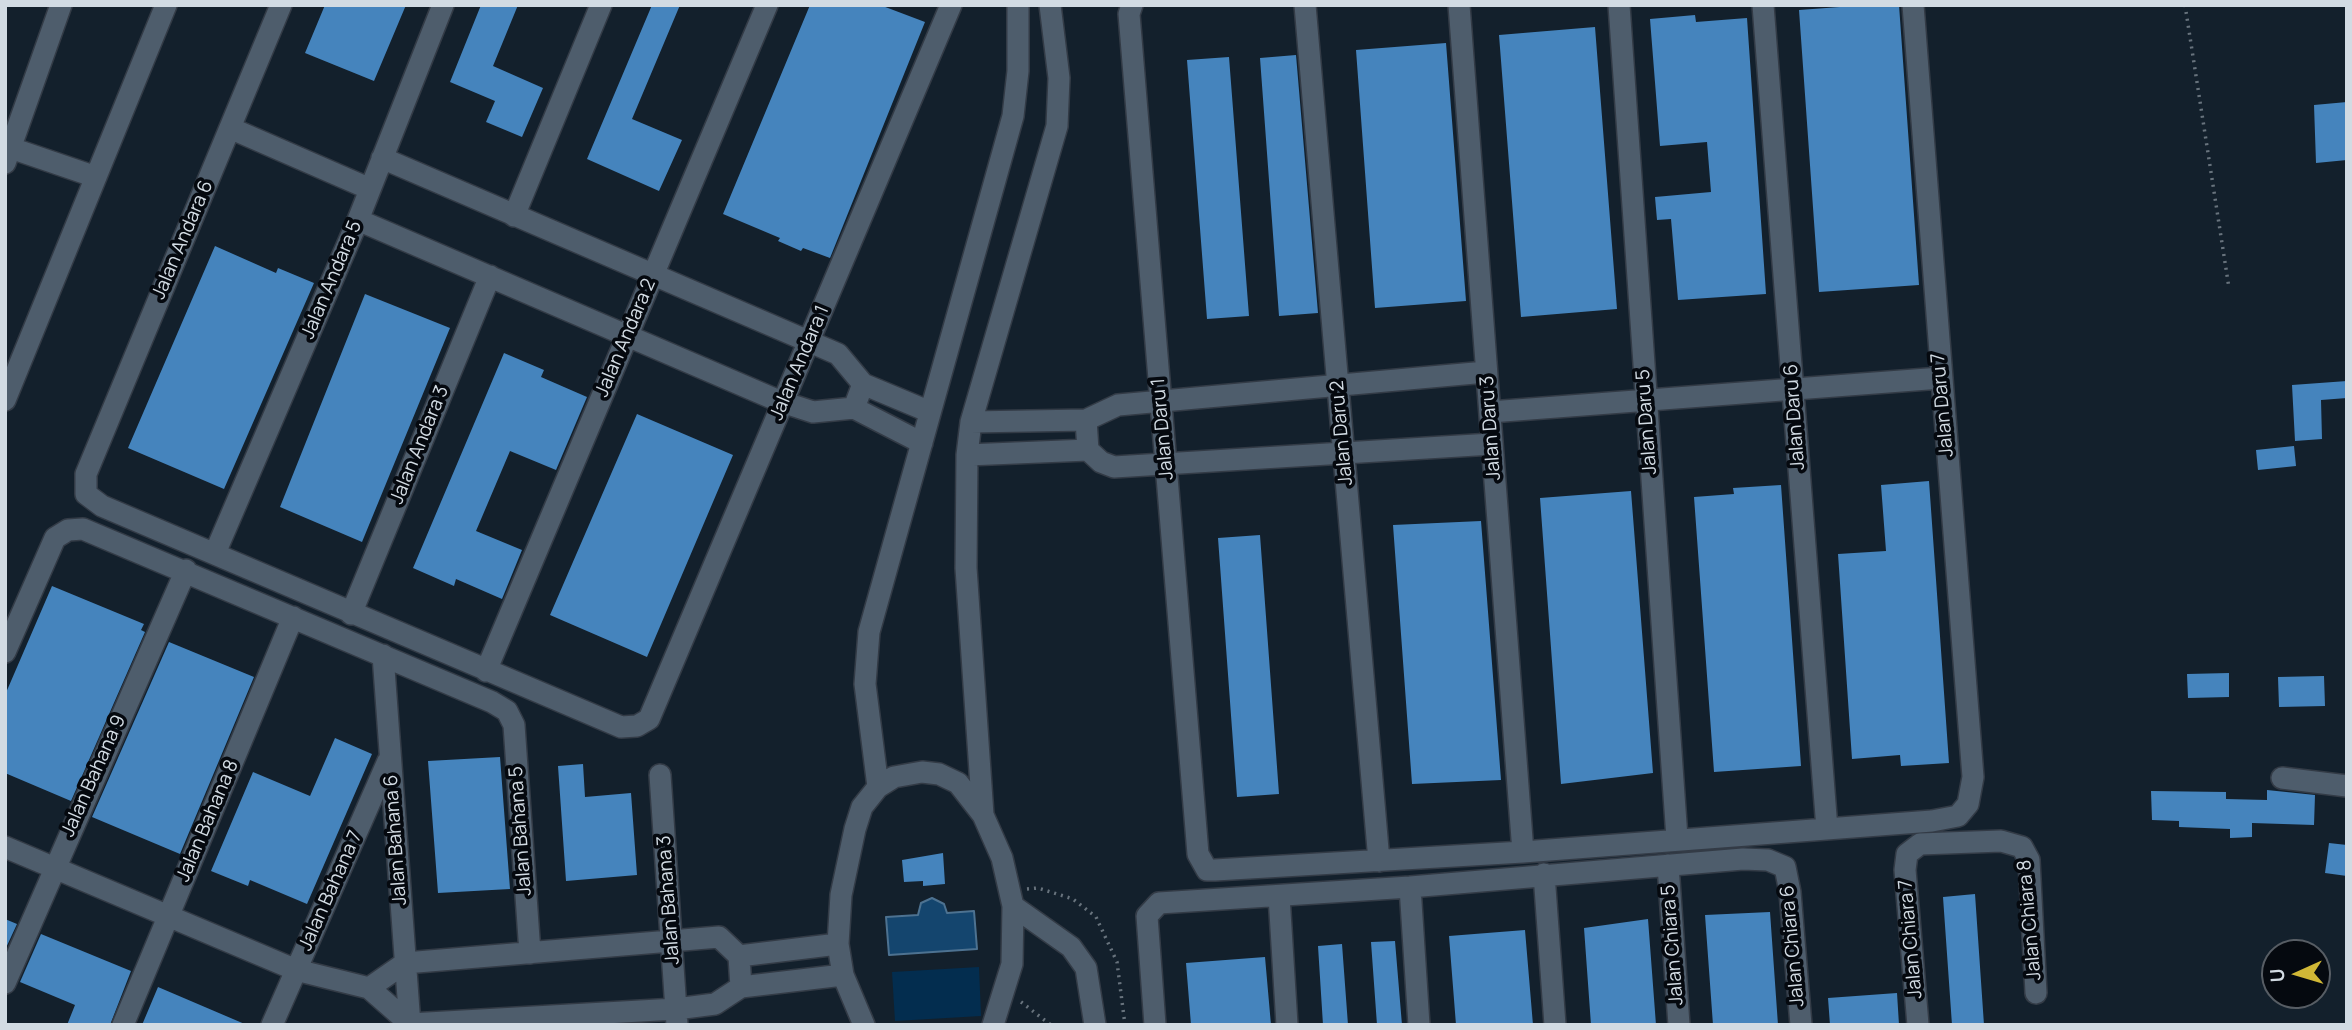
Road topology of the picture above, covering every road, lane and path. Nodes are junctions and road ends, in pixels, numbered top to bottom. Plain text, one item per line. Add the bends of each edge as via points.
1 (61, 5) edge
2 (166, 5) edge
3 (281, 5) edge
4 (443, 5) edge
5 (601, 5) edge
6 (767, 5) edge
7 (1018, 5) edge
8 (1050, 5) edge
9 (1132, 5) edge
10 (1305, 5) edge
11 (1459, 5) edge
12 (1619, 5) edge
13 (1763, 5) edge
14 (1913, 5) edge
15 (2185, 5) edge
16 (951, 7) edge
17 (230, 128) junction
18 (7, 152) edge
19 (382, 158) junction
20 (96, 177) junction
21 (370, 189) junction
22 (514, 216) junction
23 (358, 220) junction
24 (490, 276) junction
25 (653, 276) junction
26 (2229, 288) dead end
27 (628, 333) junction
28 (809, 342) junction
29 (1486, 372) junction
30 (1941, 378) junction
31 (863, 384) junction
32 (1338, 385) junction
33 (1793, 389) junction
34 (5, 400) edge
35 (1646, 400) junction
36 (1161, 401) junction
37 (783, 402) junction
38 (854, 408) junction
39 (930, 412) junction
40 (1490, 412) junction
41 (1086, 420) junction
42 (971, 422) junction
43 (922, 443) junction
44 (1492, 444) junction
45 (1088, 450) junction
46 (1344, 452) junction
47 (967, 455) junction
48 (1166, 464) junction
49 (215, 553) junction
50 (186, 570) junction
51 (351, 614) junction
52 (293, 617) junction
53 (5, 652) edge
54 (383, 655) junction
55 (486, 671) junction
56 (390, 757) junction
57 (660, 775) dead end
58 (2281, 778) dead end
59 (2347, 786) edge
60 (878, 787) junction
61 (983, 815) junction
62 (1827, 829) junction
63 (1677, 838) junction
64 (5, 847) edge
65 (1523, 852) junction
66 (1908, 854) joint
67 (1379, 861) junction
68 (1668, 866) junction
69 (54, 868) junction
70 (1544, 874) junction
71 (1410, 887) junction
72 (1279, 896) junction
73 (1013, 906) junction
74 (168, 916) junction
75 (671, 941) junction
76 (838, 944) junction
77 (530, 953) junction
78 (739, 956) junction
79 (405, 963) junction
80 (296, 970) junction
81 (843, 975) junction
82 (5, 983) edge
83 (741, 986) junction
84 (369, 988) junction
85 (1005, 990) junction
86 (2036, 993) dead end
87 (677, 1017) edge
88 (533, 1021) edge
89 (410, 1024) edge
90 (123, 1025) edge
91 (272, 1025) edge
92 (864, 1025) edge
93 (993, 1025) edge
94 (1051, 1025) edge
95 (1095, 1025) edge
96 (1155, 1025) edge
97 (1287, 1025) edge
98 (1419, 1025) edge
99 (1555, 1025) edge
100 (1679, 1025) edge
101 (1801, 1025) edge
102 (1918, 1025) edge

1 - 18 street
2 - 20 street
3 - 17 street, Jalan Andara 6
4 - 19 street, Jalan Andara 5
5 - 22 street
6 - 25 street, Jalan Andara 2
7 - 39 street via 1013,116
8 - 42 street via 1059,78 1056,126
9 - 36 street, Jalan Daru 1 via 1129,14
10 - 32 street, Jalan Daru 2
11 - 29 street, Jalan Daru 3
12 - 35 street, Jalan Daru 5
13 - 33 street, Jalan Daru 6
14 - 30 street, Jalan Daru 7
15 - 26 path
16 - 28 street, Jalan Andara 1
17 - 21 street
17 - 49 street, Jalan Andara 6 via 86,474 86,494 102,506
18 - 20 street
19 - 21 street, Jalan Andara 5
19 - 22 street
20 - 34 street
21 - 23 street, Jalan Andara 5
22 - 25 street
23 - 24 street
23 - 49 street, Jalan Andara 5
24 - 27 street
24 - 51 street, Jalan Andara 3
25 - 27 street, Jalan Andara 2
25 - 28 street
27 - 37 street
27 - 55 street, Jalan Andara 2
28 - 31 street via 838,354
28 - 37 street, Jalan Andara 1
29 - 32 street
29 - 40 street, Jalan Daru 3
30 - 33 street
30 - 62 street, Jalan Daru 7 via 1973,777 1968,804 1958,816 1932,821
31 - 38 street
31 - 39 street
32 - 36 street
32 - 46 street, Jalan Daru 2
33 - 35 street
33 - 62 street, Jalan Daru 6
35 - 40 street
35 - 63 street, Jalan Daru 5
36 - 41 street via 1118,405
36 - 48 street, Jalan Daru 1
37 - 38 street via 813,412
37 - 55 street, Jalan Andara 1 via 649,719 621,727
38 - 43 street
39 - 43 street
40 - 44 street, Jalan Daru 3
41 - 42 street
41 - 45 street
42 - 47 street
43 - 60 street via 869,632 865,684
44 - 46 street
44 - 65 street, Jalan Daru 3
45 - 47 street
45 - 48 street via 1114,467
46 - 48 street
46 - 67 street, Jalan Daru 2
47 - 61 street via 966,568
48 - 67 street, Jalan Daru 1 via 1198,854 1207,870
49 - 51 street
50 - 52 street
50 - 53 street via 83,529 68,530 55,538
50 - 69 street, Jalan Bahana 9
51 - 55 street
52 - 54 street
52 - 74 street, Jalan Bahana 8
54 - 56 street, Jalan Bahana 6
54 - 77 street, Jalan Bahana 5 via 507,711 514,725
56 - 79 street, Jalan Bahana 6
56 - 80 street, Jalan Bahana 7
57 - 75 street, Jalan Bahana 3
58 - 59 street
60 - 61 street via 894,777 939,774 958,783
60 - 76 street via 862,807 855,829 841,895
61 - 73 street via 1002,858
62 - 63 street
63 - 65 street
64 - 69 street
65 - 67 street
66 - 86 street, Jalan Chiara 8 via 1920,844 2001,841 2022,847 2029,860
66 - 102 street, Jalan Chiara 7 via 1905,870
68 - 70 street
68 - 100 street, Jalan Chiara 5
68 - 101 street, Jalan Chiara 6 via 1743,859 1768,860 1785,867
69 - 74 street
69 - 82 street, Jalan Bahana 9
70 - 71 street
70 - 99 street
71 - 72 street
71 - 98 street
72 - 96 street via 1159,903 1147,916
72 - 97 street
73 - 85 street via 1012,964
73 - 95 street via 1071,947 1086,968
74 - 80 street
74 - 90 street, Jalan Bahana 8
75 - 77 street
75 - 78 street via 719,937
75 - 87 street, Jalan Bahana 3
76 - 78 street
76 - 81 street
77 - 79 street
78 - 83 street
79 - 84 street
79 - 89 street, Jalan Bahana 6
80 - 84 street
80 - 91 street, Jalan Bahana 7
81 - 83 street
81 - 92 street
83 - 87 street via 715,1004
84 - 89 street
85 - 93 street
85 - 94 path
87 - 88 street
88 - 89 street

